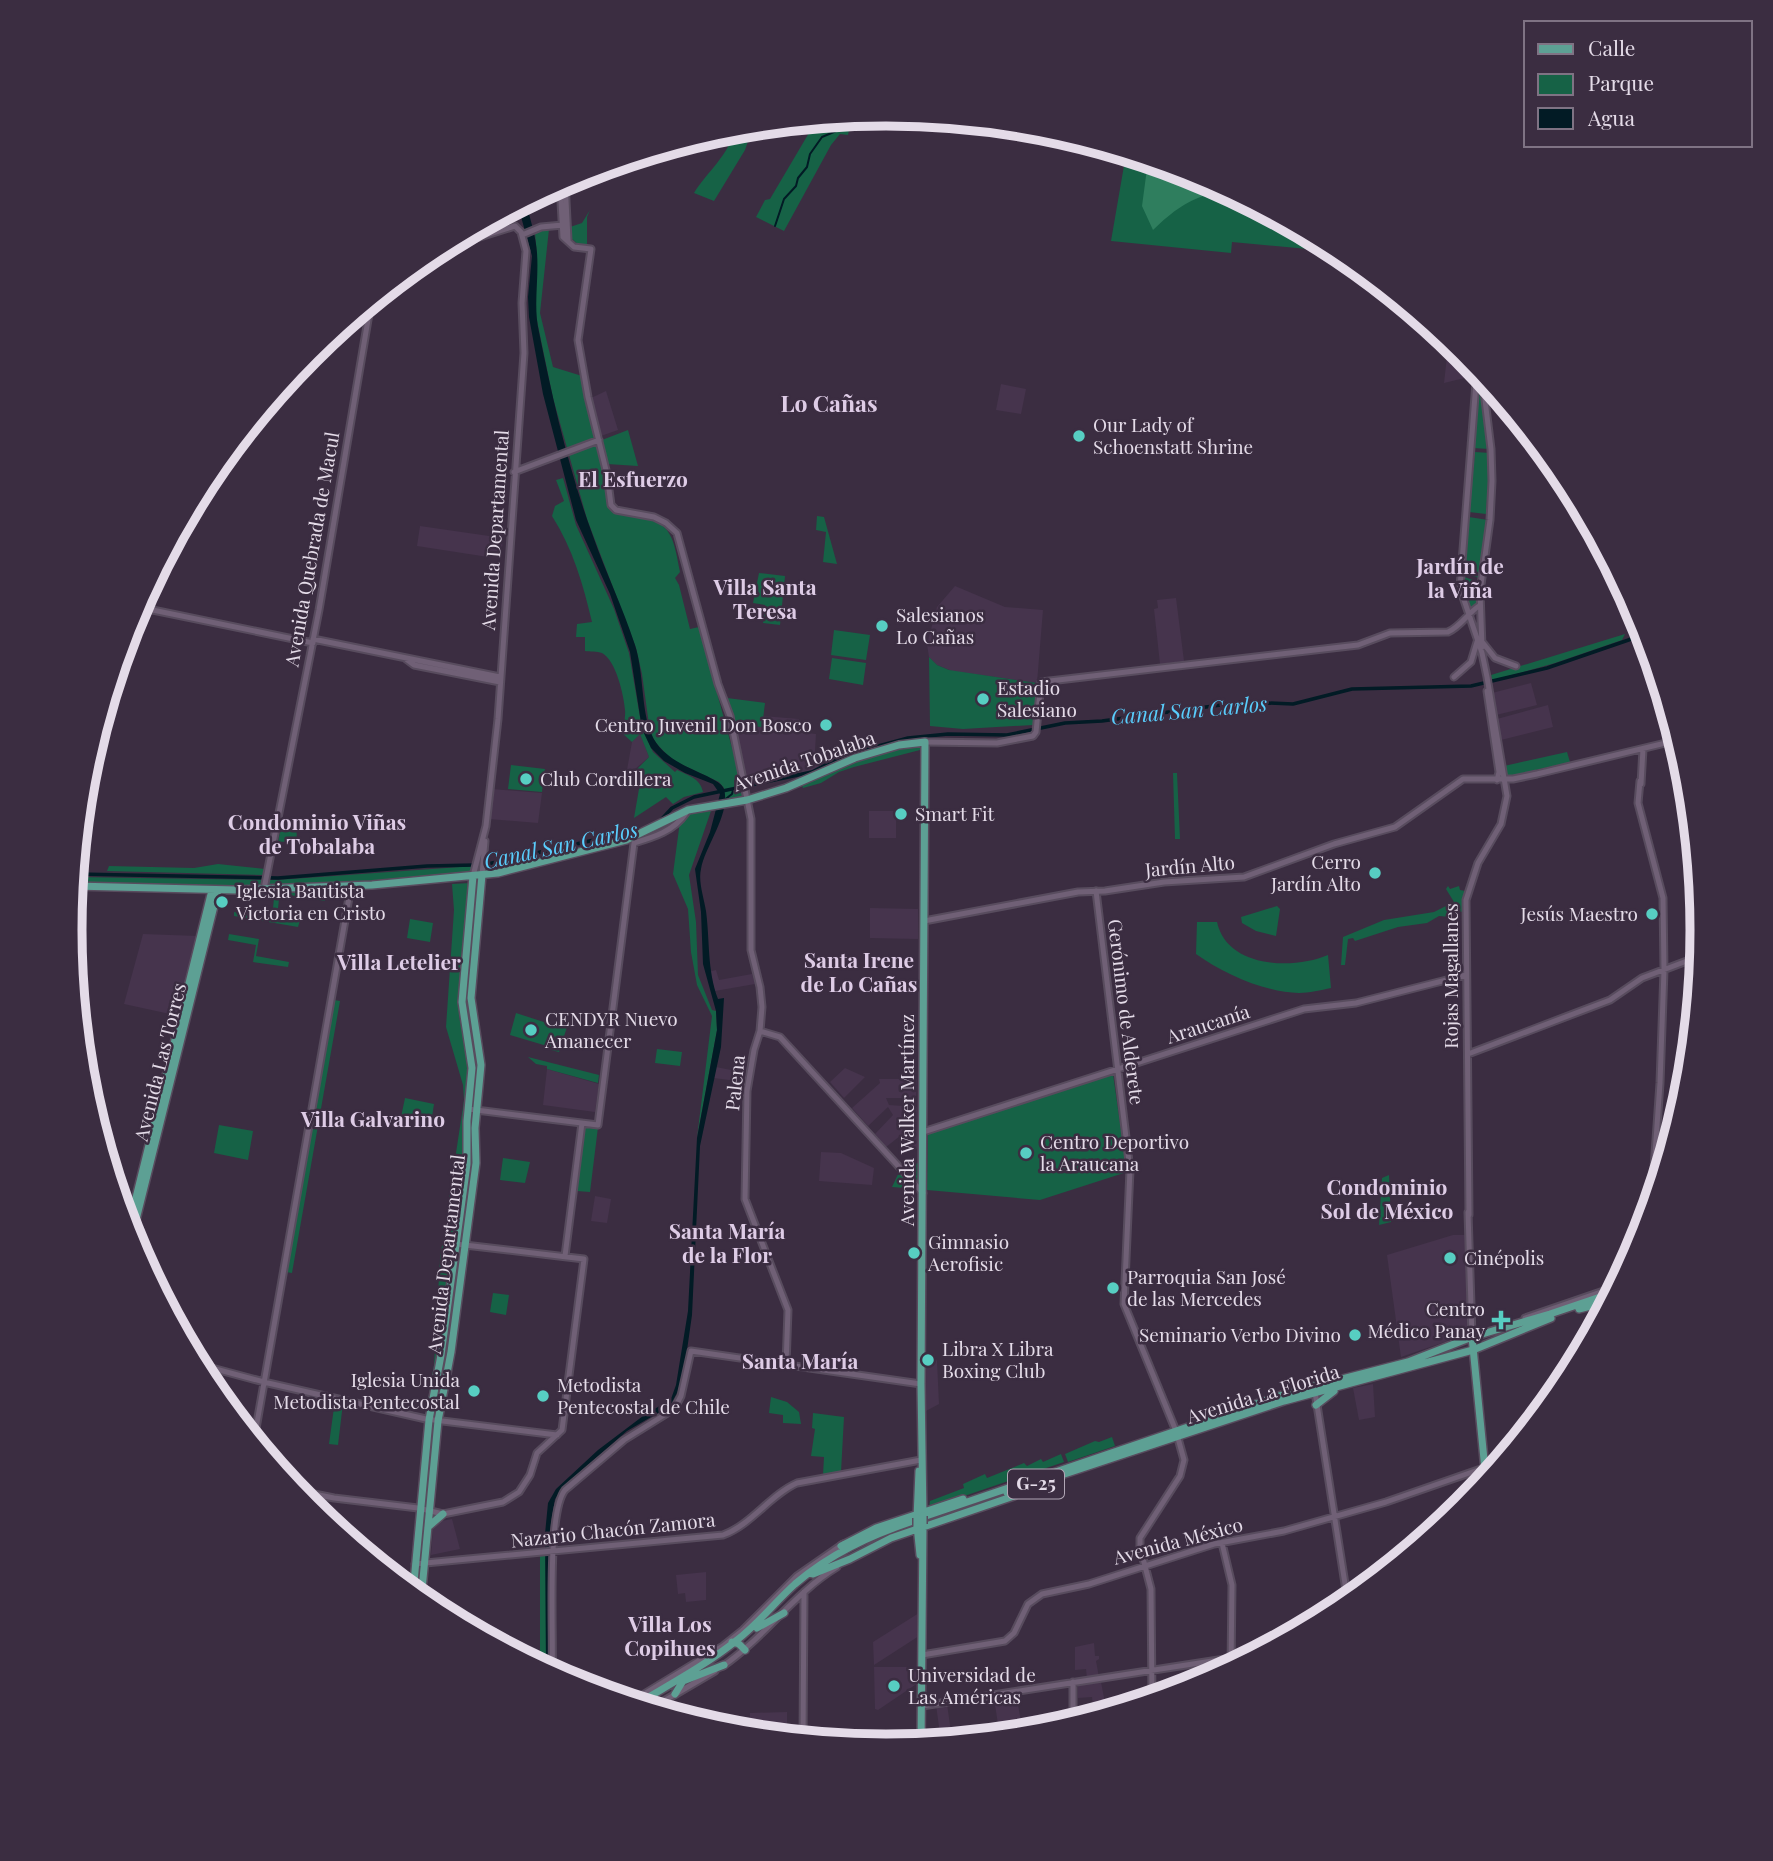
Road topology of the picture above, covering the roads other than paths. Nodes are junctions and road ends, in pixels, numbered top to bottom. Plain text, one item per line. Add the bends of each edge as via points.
1 (565, 194) edge
2 (561, 195) edge
3 (564, 225) junction
4 (523, 232) junction
5 (480, 237) edge
6 (369, 315) edge
7 (1476, 384) edge
8 (1484, 393) edge
9 (599, 440) junction
10 (514, 472) junction
11 (1479, 606) junction
12 (149, 609) edge
13 (1468, 614) junction
14 (1479, 640) junction
15 (313, 641) junction
16 (1516, 666) dead end
17 (1454, 677) dead end
18 (500, 679) junction
19 (925, 742) junction
20 (1668, 743) edge
21 (1497, 748) junction
22 (1642, 749) junction
23 (1501, 779) junction
24 (747, 800) junction
25 (685, 811) junction
26 (478, 875) junction
27 (265, 883) junction
28 (1152, 884) junction
29 (84, 886) edge
30 (351, 886) junction
31 (215, 890) junction
32 (1096, 891) junction
33 (1146, 891) dead end
34 (924, 921) junction
35 (204, 937) junction
36 (1690, 960) edge
37 (1664, 970) junction
38 (1466, 975) junction
39 (760, 1031) junction
40 (789, 1036) dead end
41 (786, 1043) junction
42 (1468, 1054) junction
43 (1118, 1069) junction
44 (472, 1109) junction
45 (582, 1123) junction
46 (923, 1132) junction
47 (1654, 1169) edge
48 (923, 1193) junction
49 (133, 1211) edge
50 (136, 1219) edge
51 (461, 1244) junction
52 (565, 1256) junction
53 (1606, 1290) edge
54 (1603, 1296) edge
55 (1598, 1305) edge
56 (1510, 1325) junction
57 (1490, 1331) junction
58 (1472, 1337) junction
59 (1495, 1342) junction
60 (1447, 1347) junction
61 (1473, 1350) junction
62 (1449, 1357) junction
63 (786, 1365) junction
64 (212, 1368) edge
65 (264, 1381) junction
66 (921, 1384) junction
67 (1318, 1388) junction
68 (1337, 1388) junction
69 (1317, 1405) junction
70 (1244, 1411) junction
71 (433, 1420) junction
72 (1212, 1425) junction
73 (257, 1430) edge
74 (1178, 1436) junction
75 (550, 1437) junction
76 (1154, 1439) junction
77 (1135, 1441) dead end
78 (1157, 1447) junction
79 (1139, 1450) junction
80 (1119, 1453) junction
81 (921, 1460) junction
82 (1485, 1468) joint
83 (1011, 1487) junction
84 (313, 1493) edge
85 (425, 1510) junction
86 (443, 1514) junction
87 (1335, 1516) junction
88 (920, 1520) junction
89 (427, 1527) junction
90 (1222, 1542) junction
91 (845, 1543) junction
92 (552, 1552) junction
93 (850, 1559) junction
94 (419, 1565) junction
95 (1145, 1566) junction
96 (815, 1571) junction
97 (415, 1582) edge
98 (420, 1585) edge
99 (1346, 1590) edge
100 (804, 1592) junction
101 (792, 1605) junction
102 (784, 1613) junction
103 (757, 1628) junction
104 (740, 1639) junction
105 (752, 1644) junction
106 (723, 1646) junction
107 (745, 1650) junction
108 (922, 1655) junction
109 (1228, 1658) edge
110 (1231, 1658) edge
111 (552, 1662) edge
112 (724, 1665) junction
113 (1151, 1670) junction
114 (682, 1681) junction
115 (1073, 1682) junction
116 (1152, 1690) edge
117 (676, 1694) junction
118 (641, 1696) edge
119 (649, 1698) edge
120 (649, 1698) edge
121 (662, 1702) edge
122 (922, 1706) junction
123 (1073, 1712) edge
124 (802, 1730) edge
125 (802, 1730) edge
126 (921, 1734) edge

1 - 3 street
2 - 3 street
3 - 4 street
3 - 9 street via 564,238 591,249 578,336
4 - 5 street via 511,226
4 - 10 street, Avenida Departamental via 524,346
6 - 15 street, Avenida Quebrada de Macul
7 - 13 street, Rojas Magallanes via 1460,579
8 - 11 street, Rojas Magallanes via 1492,481
9 - 10 street
9 - 24 street, Palena via 612,508 654,517 677,533 730,716
10 - 18 street, Avenida Departamental
11 - 13 street
11 - 14 street, Rojas Magallanes
12 - 15 street
13 - 14 street, Rojas Magallanes
13 - 19 street, Avenida Tobalaba via 1448,632 1394,633 1361,644 1041,682 1035,731 1001,743
14 - 16 street via 1496,658
14 - 17 street via 1471,662
14 - 21 street, Rojas Magallanes
15 - 18 street
15 - 27 street, Avenida Quebrada de Macul
18 - 26 street, Avenida Departamental
19 - 24 main road, Avenida Tobalaba via 855,758
19 - 34 main road, Avenida Walker Martínez
20 - 22 street, Jardín Alto
21 - 23 street, Rojas Magallanes
21 - 23 street, Rojas Magallanes via 1503,767
22 - 23 street, Jardín Alto
22 - 37 street via 1640,807 1662,892
23 - 28 street, Jardín Alto via 1458,781 1397,826 1252,875
23 - 38 street, Rojas Magallanes via 1507,796 1502,821 1467,892
24 - 25 main road, Avenida Tobalaba
24 - 39 street, Palena via 751,950 761,998
25 - 26 main road, Avenida Tobalaba via 626,840 497,877
25 - 45 street via 677,824 634,843 598,1125
26 - 30 main road, Avenida Tobalaba via 449,882
26 - 44 main road, Avenida Departamental via 471,999 480,1062
27 - 30 main road, Avenida Tobalaba
27 - 31 main road, Avenida Tobalaba
28 - 32 street, Jardín Alto
28 - 33 street
29 - 31 main road, Avenida Tobalaba
30 - 65 street
31 - 35 main road, Avenida Las Torres
32 - 34 street, Jardín Alto
32 - 43 street, Gerónimo de Alderete
34 - 46 main road, Avenida Walker Martínez
35 - 49 main road, Avenida Las Torres
35 - 50 main road, Avenida Las Torres
36 - 37 street
37 - 42 street via 1610,1000
37 - 47 street
38 - 42 street, Rojas Magallanes
38 - 43 street, Araucanía via 1356,1003 1304,1009
39 - 41 street via 776,1034
39 - 63 street, Palena via 747,1091 745,1202 788,1310
40 - 41 street
41 - 48 street
42 - 58 street, Rojas Magallanes
43 - 46 street, Araucanía
43 - 74 street, Gerónimo de Alderete via 1130,1170 1124,1304
44 - 45 street
44 - 51 main road, Avenida Departamental
45 - 52 street
46 - 48 main road, Avenida Walker Martínez
48 - 66 main road, Avenida Walker Martínez
51 - 52 street
51 - 71 main road, Avenida Departamental via 450,1352
52 - 75 street via 584,1259 563,1429
53 - 56 street, Avenida La Florida
54 - 56 main road, Avenida La Florida / G-25
55 - 59 main road, Avenida La Florida / G-25
56 - 57 main road, Avenida La Florida / G-25
57 - 58 main road, Avenida La Florida / G-25
57 - 59 main road
58 - 60 main road, Avenida La Florida / G-25
58 - 61 main road, Rojas Magallanes
59 - 61 main road, Avenida La Florida / G-25
60 - 62 main road
60 - 67 main road, Avenida La Florida / G-25
61 - 62 main road, Avenida La Florida / G-25
61 - 82 main road, Rojas Magallanes
62 - 68 main road, Avenida La Florida / G-25
63 - 66 street
63 - 92 street via 691,1351 681,1398 674,1409 611,1450 561,1495
64 - 65 street
65 - 71 street
65 - 73 street
66 - 81 main road, Avenida Walker Martínez
67 - 68 main road, Avenida La Florida / G-25
67 - 69 street
67 - 70 main road, Avenida La Florida / G-25
68 - 69 main road
69 - 87 street
70 - 72 main road, Avenida La Florida / G-25
70 - 74 main road, Avenida La Florida / G-25
71 - 75 street
71 - 85 main road, Avenida Departamental
72 - 74 main road, Avenida La Florida / G-25
72 - 74 main road, Avenida La Florida via 1192,1436
74 - 76 main road, Avenida La Florida / G-25
74 - 78 main road, Avenida La Florida
74 - 79 main road, Avenida La Florida / G-25
74 - 95 street, Gerónimo de Alderete via 1184,1457 1182,1472 1141,1535
75 - 86 street via 537,1452 527,1481 513,1497
76 - 77 main road
76 - 80 main road, Avenida La Florida / G-25
78 - 79 main road
78 - 88 main road, Avenida La Florida
79 - 80 main road, Avenida La Florida / G-25
80 - 83 main road, Avenida La Florida / G-25
80 - 88 main road, Avenida La Florida / G-25
81 - 88 main road, Avenida Walker Martínez
81 - 92 street, Nazario Chacón Zamora via 797,1483 725,1534
82 - 87 street, Avenida México
83 - 88 main road, Avenida La Florida / G-25
83 - 88 main road, Avenida La Florida via 974,1496
84 - 85 street
85 - 86 street
85 - 89 main road, Avenida Departamental
85 - 94 main road, Avenida Departamental
86 - 89 main road
87 - 90 street, Avenida México
87 - 99 street
88 - 91 main road, Avenida La Florida via 876,1528
88 - 93 main road, Avenida La Florida
88 - 96 main road, Avenida La Florida / G-25 via 857,1542
88 - 108 main road, Avenida Walker Martínez
89 - 94 main road, Avenida Departamental
90 - 95 street, Avenida México
90 - 110 street via 1232,1585
91 - 96 main road
91 - 104 street, Avenida La Florida via 801,1573
92 - 94 street, Nazario Chacón Zamora
92 - 111 street
93 - 96 main road
93 - 100 street, Avenida La Florida
94 - 97 main road, Avenida Departamental
94 - 98 main road, Avenida Departamental
95 - 108 street, Avenida México via 1036,1597 1013,1635 1000,1644
95 - 113 street, Gerónimo de Alderete via 1151,1589
96 - 103 main road, Avenida La Florida / G-25
96 - 104 main road, Avenida La Florida / G-25
100 - 101 street, Avenida La Florida
100 - 124 street
101 - 102 street, Avenida La Florida
101 - 125 street via 800,1609
102 - 103 main road
102 - 105 street, Avenida La Florida
103 - 104 main road, Avenida La Florida / G-25
104 - 105 main road
104 - 106 main road
104 - 106 street, Avenida La Florida
104 - 107 main road
104 - 114 main road, Avenida La Florida / G-25
104 - 119 main road, Avenida La Florida / G-25
105 - 107 street, Avenida La Florida
106 - 118 street, Avenida La Florida
107 - 112 street, Avenida La Florida
108 - 122 main road, Avenida Walker Martínez
109 - 113 street
112 - 114 main road
112 - 117 street, Avenida La Florida
113 - 115 street
113 - 116 street, Gerónimo de Alderete
114 - 117 main road
114 - 120 main road, Avenida La Florida / G-25
115 - 122 street
115 - 123 street
117 - 121 street, Avenida La Florida
122 - 126 main road, Avenida Walker Martínez

